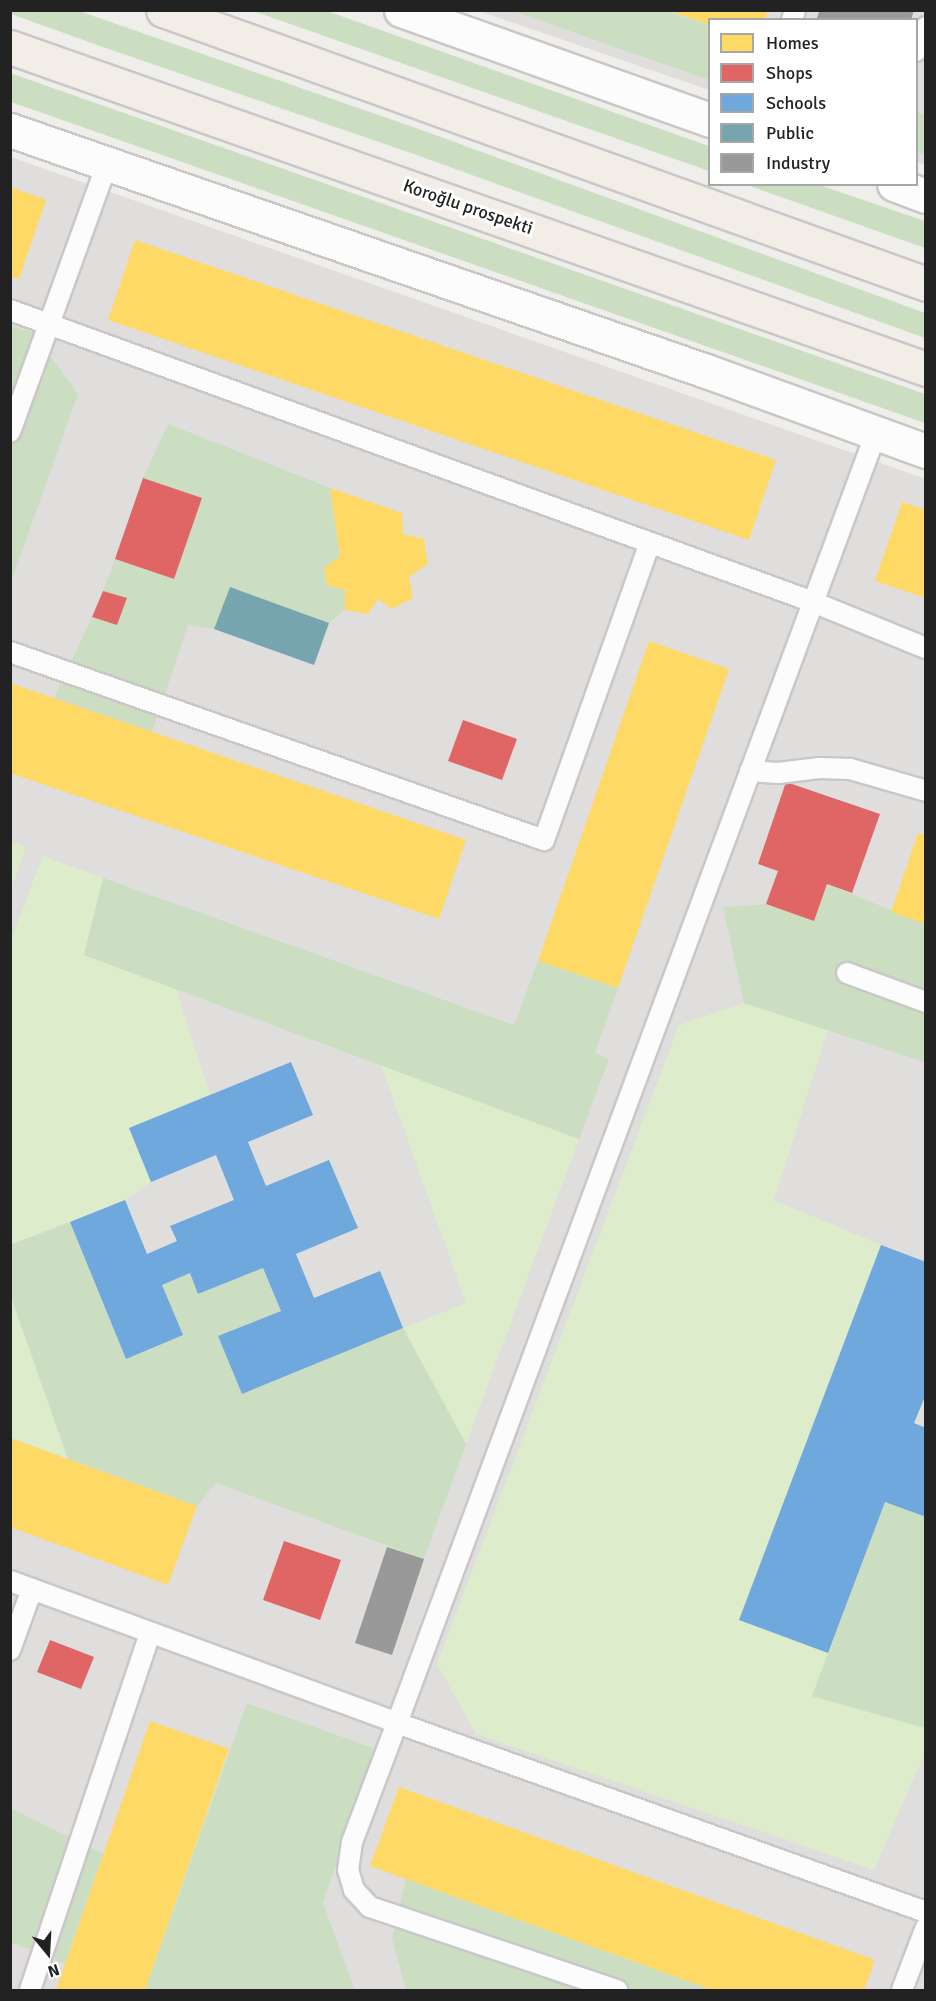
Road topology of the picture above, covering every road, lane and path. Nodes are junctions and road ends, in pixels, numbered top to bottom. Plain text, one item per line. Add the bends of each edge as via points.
1 (163, 10) edge
2 (401, 10) edge
3 (926, 27) edge
4 (918, 46) edge
5 (10, 47) edge
6 (708, 119) edge
7 (10, 129) edge
8 (107, 164) junction
9 (899, 186) edge
10 (926, 196) edge
11 (926, 284) edge
12 (10, 310) edge
13 (50, 323) junction
14 (926, 369) edge
15 (10, 432) edge
16 (876, 433) junction
17 (926, 451) edge
18 (650, 543) junction
19 (813, 602) junction
20 (926, 648) edge
21 (10, 652) edge
22 (750, 771) junction
23 (926, 791) edge
24 (847, 973) dead end
25 (926, 1002) edge
26 (10, 1581) edge
27 (32, 1589) junction
28 (150, 1633) junction
29 (10, 1650) edge
30 (397, 1723) junction
31 (926, 1912) edge
32 (926, 1927) edge
33 (30, 1990) edge
34 (617, 1990) edge
35 (902, 1990) edge

1 - 11 main road
2 - 6 street
3 - 4 lane
5 - 14 main road, Koroğlu prospekti
7 - 8 street
8 - 13 lane
8 - 16 street
9 - 10 street
12 - 13 lane
13 - 15 lane
13 - 18 lane
16 - 17 street
16 - 19 lane
18 - 19 lane
18 - 21 lane via 544,840
19 - 20 lane
19 - 22 lane
22 - 23 lane via 850,769
22 - 30 lane
24 - 25 lane
26 - 27 lane
27 - 28 lane
27 - 29 lane
28 - 30 lane
28 - 33 lane
30 - 31 lane
30 - 34 lane via 352,1842 348,1870 354,1890 370,1907
32 - 35 lane

